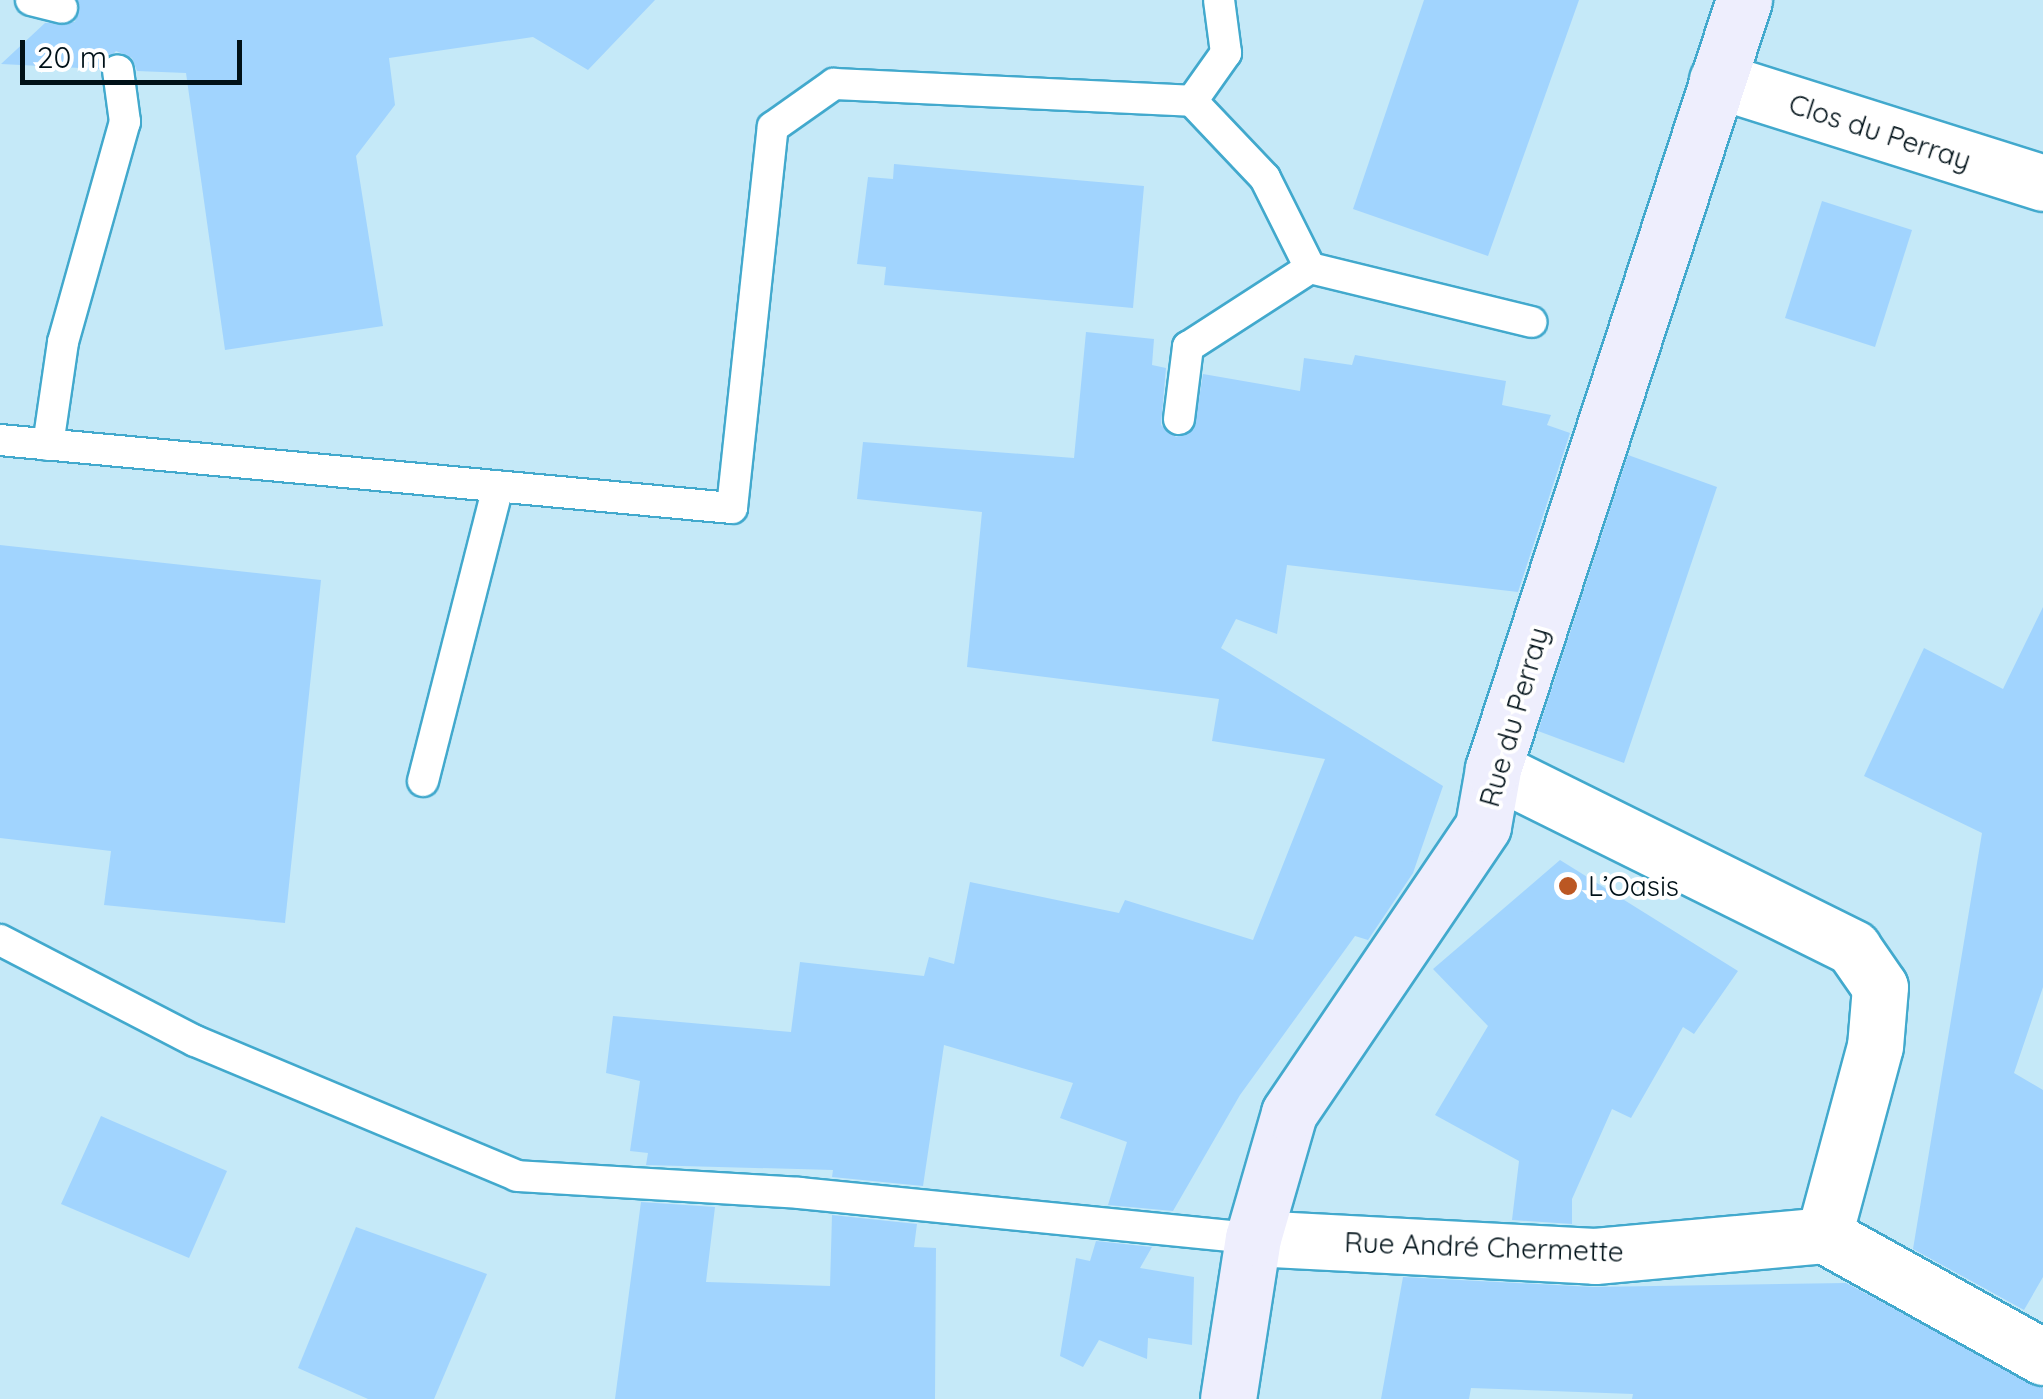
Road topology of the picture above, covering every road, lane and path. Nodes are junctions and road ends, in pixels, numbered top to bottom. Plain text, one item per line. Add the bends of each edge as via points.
1 (31, 0) edge
2 (1219, 0) edge
3 (1744, 0) edge
4 (62, 8) dead end
5 (118, 70) dead end
6 (1717, 80) junction
7 (1192, 101) junction
8 (2043, 184) edge
9 (1310, 268) junction
10 (1531, 322) dead end
11 (1179, 419) dead end
12 (0, 440) edge
13 (48, 444) junction
14 (498, 486) junction
15 (1493, 769) junction
16 (423, 780) dead end
17 (0, 940) edge
18 (1824, 1235) junction
19 (1253, 1238) junction
20 (2043, 1357) edge
21 (1228, 1399) edge

1 - 4 lane
2 - 7 lane via 1226,54
3 - 6 street, Rue du Perray
5 - 13 lane via 126,122 63,342
6 - 8 street, Clos du Perray
6 - 15 street, Rue du Perray
7 - 9 lane via 1265,178
7 - 14 lane via 834,84 773,127 732,508
9 - 10 lane
9 - 11 lane via 1188,347
12 - 13 lane
13 - 14 lane
14 - 16 lane
15 - 18 street via 1853,948 1880,987 1875,1046
15 - 19 street, Rue du Perray via 1483,826 1289,1113
17 - 19 lane via 195,1041 517,1176 799,1193
18 - 19 street, Rue André Chermette via 1595,1256
18 - 20 street
19 - 21 street, Rue du Perray

